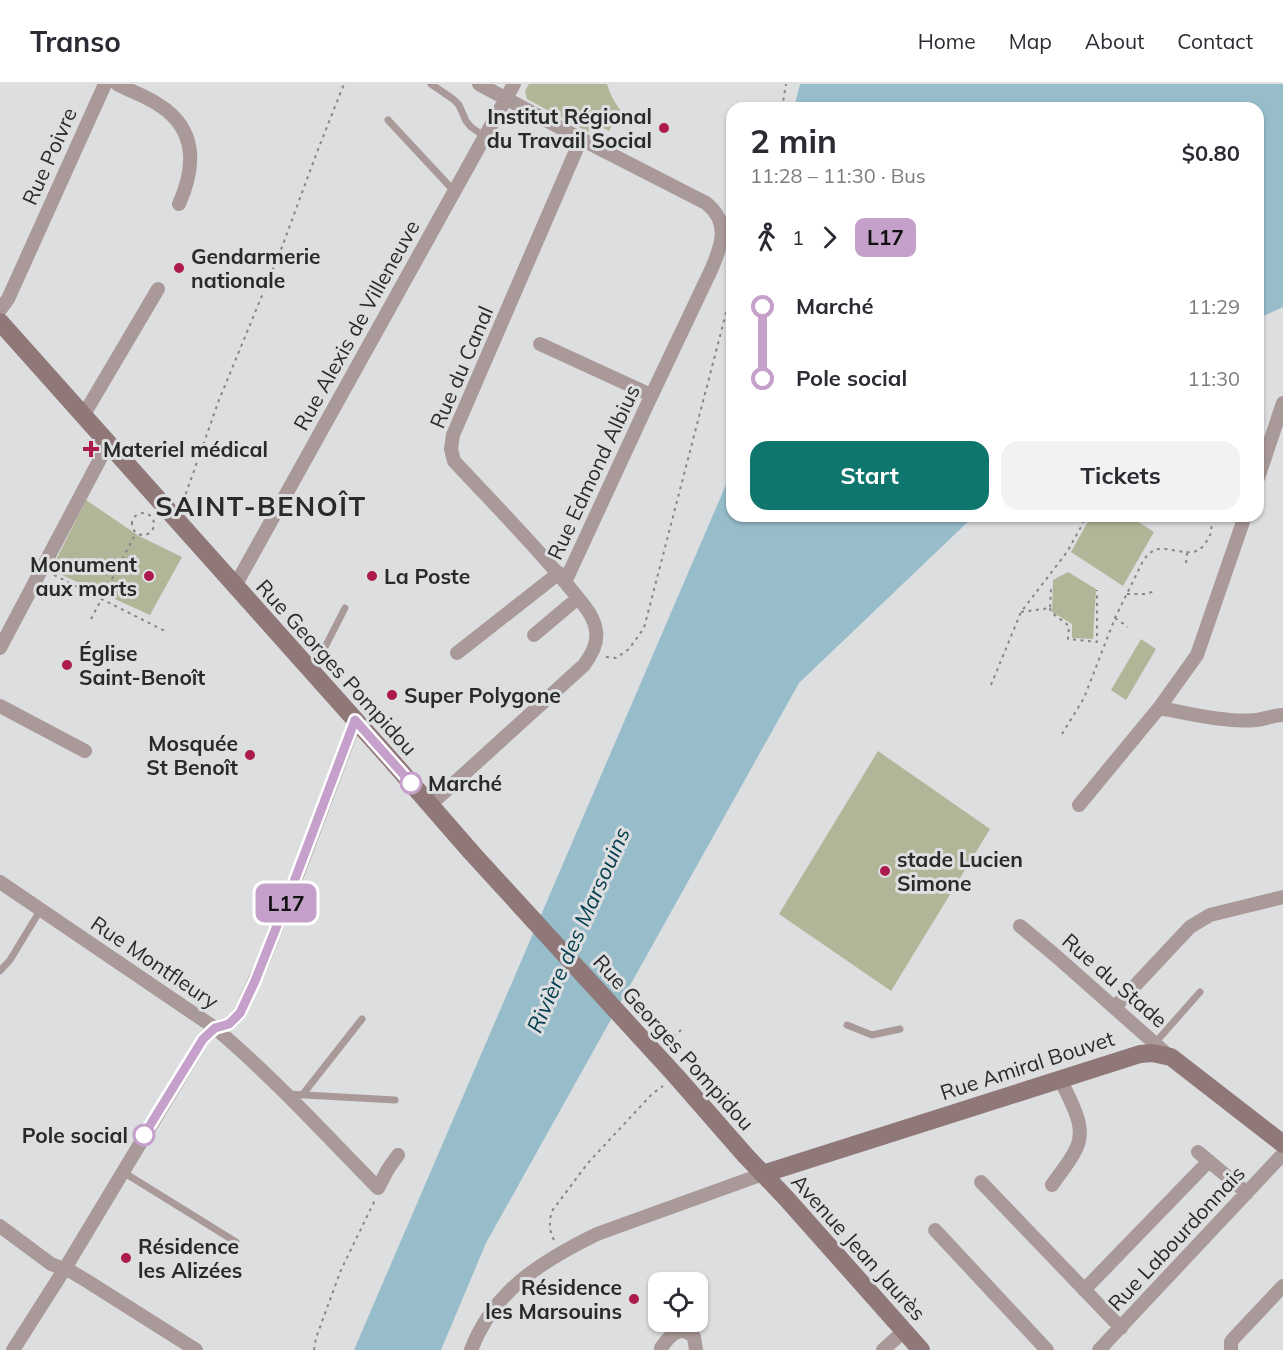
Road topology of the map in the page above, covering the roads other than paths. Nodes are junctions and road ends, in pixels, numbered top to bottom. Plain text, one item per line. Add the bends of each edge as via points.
1 (105, 84) edge
2 (117, 84) edge
3 (431, 84) edge
4 (479, 84) edge
5 (514, 84) edge
6 (506, 98) junction
7 (388, 120) dead end
8 (485, 137) junction
9 (581, 139) junction
10 (454, 191) junction
11 (179, 204) dead end
12 (158, 289) dead end
13 (0, 310) edge
14 (0, 322) edge
15 (540, 344) dead end
16 (651, 395) junction
17 (1283, 403) edge
18 (83, 416) junction
19 (108, 444) junction
20 (1264, 460) edge
21 (1243, 522) edge
22 (562, 577) junction
23 (235, 586) junction
24 (578, 598) junction
25 (345, 608) dead end
26 (534, 635) dead end
27 (0, 648) edge
28 (457, 653) dead end
29 (307, 667) junction
30 (0, 706) edge
31 (1159, 708) junction
32 (1283, 715) edge
33 (355, 720) junction
34 (85, 751) dead end
35 (430, 805) junction
36 (1079, 805) dead end
37 (0, 882) edge
38 (1283, 897) edge
39 (41, 909) junction
40 (1020, 926) dead end
41 (0, 971) edge
42 (1200, 992) dead end
43 (1116, 1007) junction
44 (362, 1019) dead end
45 (847, 1025) dead end
46 (215, 1028) junction
47 (900, 1029) dead end
48 (1155, 1043) junction
49 (1171, 1057) junction
50 (1060, 1078) junction
51 (284, 1094) junction
52 (303, 1094) junction
53 (395, 1100) dead end
54 (1283, 1144) edge
55 (1283, 1154) edge
56 (398, 1155) dead end
57 (122, 1172) junction
58 (763, 1174) junction
59 (981, 1182) dead end
60 (1052, 1185) dead end
61 (1247, 1193) junction
62 (0, 1226) edge
63 (935, 1230) dead end
64 (236, 1242) dead end
65 (64, 1270) junction
66 (1283, 1286) edge
67 (1084, 1290) junction
68 (1121, 1328) junction
69 (904, 1331) junction
70 (662, 1348) dead end
71 (13, 1350) edge
72 (196, 1350) edge
73 (471, 1350) edge
74 (696, 1350) edge
75 (883, 1350) edge
76 (921, 1350) edge
77 (1047, 1350) edge
78 (1099, 1350) edge
79 (1231, 1350) edge

1 - 13 street, Rue Poivre
2 - 11 street via 158,104 186,135 190,146 189,169
3 - 8 lane via 453,99 471,127
4 - 6 street
5 - 6 street, Rue Alexis de Villeneuve
6 - 8 street, Rue Alexis de Villeneuve
6 - 9 street
7 - 10 lane
8 - 10 street, Rue Alexis de Villeneuve
9 - 16 street, Rue Edmond Albius via 706,203 721,225 721,248
9 - 22 street, Rue du Canal via 451,442 454,461
10 - 23 street, Rue Alexis de Villeneuve
12 - 18 street
14 - 18 main road, Rue Georges Pompidou
15 - 16 street
16 - 22 street, Rue Edmond Albius
17 - 20 street
18 - 19 main road, Rue Georges Pompidou
19 - 23 main road, Rue Georges Pompidou
19 - 27 street
21 - 31 street via 1197,655
22 - 24 street, Rue Edmond Albius
22 - 28 street
23 - 29 main road, Rue Georges Pompidou
24 - 26 street
24 - 35 street, Rue Edmond Albius via 594,621 596,631 596,643 584,665
25 - 29 lane via 324,649
29 - 33 main road, Rue Georges Pompidou
30 - 34 street
31 - 32 street via 1213,718 1249,720
31 - 36 street
33 - 35 main road, Rue Georges Pompidou
33 - 46 street via 255,981 240,1013 229,1024
35 - 58 main road, Rue Georges Pompidou
37 - 39 street, Rue Montfleury
38 - 43 street via 1199,921
39 - 41 lane
39 - 46 street, Rue Montfleury
40 - 43 street, Rue du Stade
42 - 48 lane
43 - 48 street, Rue du Stade
44 - 52 lane
45 - 47 lane via 872,1035
46 - 51 street, Rue Montfleury
46 - 57 street via 203,1039
48 - 49 street, Rue du Stade
49 - 50 main road, Rue Amiral Bouvet via 1140,1054
49 - 54 main road
50 - 58 main road, Rue Amiral Bouvet
50 - 60 street via 1080,1124 1080,1137
51 - 52 lane
51 - 56 street, Rue Montfleury via 378,1188
52 - 53 lane
55 - 61 street, Rue Labourdonnais
57 - 64 lane
57 - 65 street
58 - 69 main road, Avenue Jean Jaurès
58 - 73 street via 597,1234 545,1262 501,1300 478,1332
59 - 67 street
61 - 67 street via 1204,1156
61 - 68 street, Rue Labourdonnais
62 - 65 street
63 - 77 street
65 - 71 street
65 - 72 street
66 - 79 street via 1234,1338
67 - 68 street
68 - 78 street, Rue Labourdonnais
69 - 75 street
69 - 76 main road, Avenue Jean Jaurès
70 - 74 street via 671,1335 684,1331 694,1337

